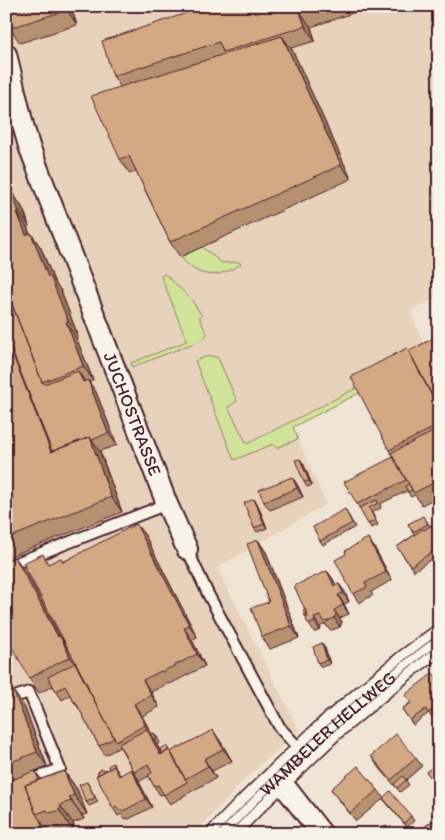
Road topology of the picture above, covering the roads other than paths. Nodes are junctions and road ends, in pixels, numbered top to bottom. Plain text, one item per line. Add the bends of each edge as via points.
1 (6, 54) edge
2 (167, 504) junction
3 (187, 549) joint
4 (6, 567) edge
5 (439, 640) edge
6 (6, 700) edge
7 (303, 753) junction
8 (278, 778) junction
9 (6, 790) edge
10 (222, 834) edge
11 (322, 834) edge

1 - 2 street, JUCHOSTRASSE via 29,146
2 - 3 street, JUCHOSTRASSE
2 - 4 lane
3 - 7 lane, JUCHOSTRASSE via 280,728
5 - 7 main road, WAMBELER HELLWEG
6 - 9 lane via 29,692 60,769
7 - 8 main road, WAMBELER HELLWEG
8 - 10 main road, WAMBELER HELLWEG
8 - 11 street

